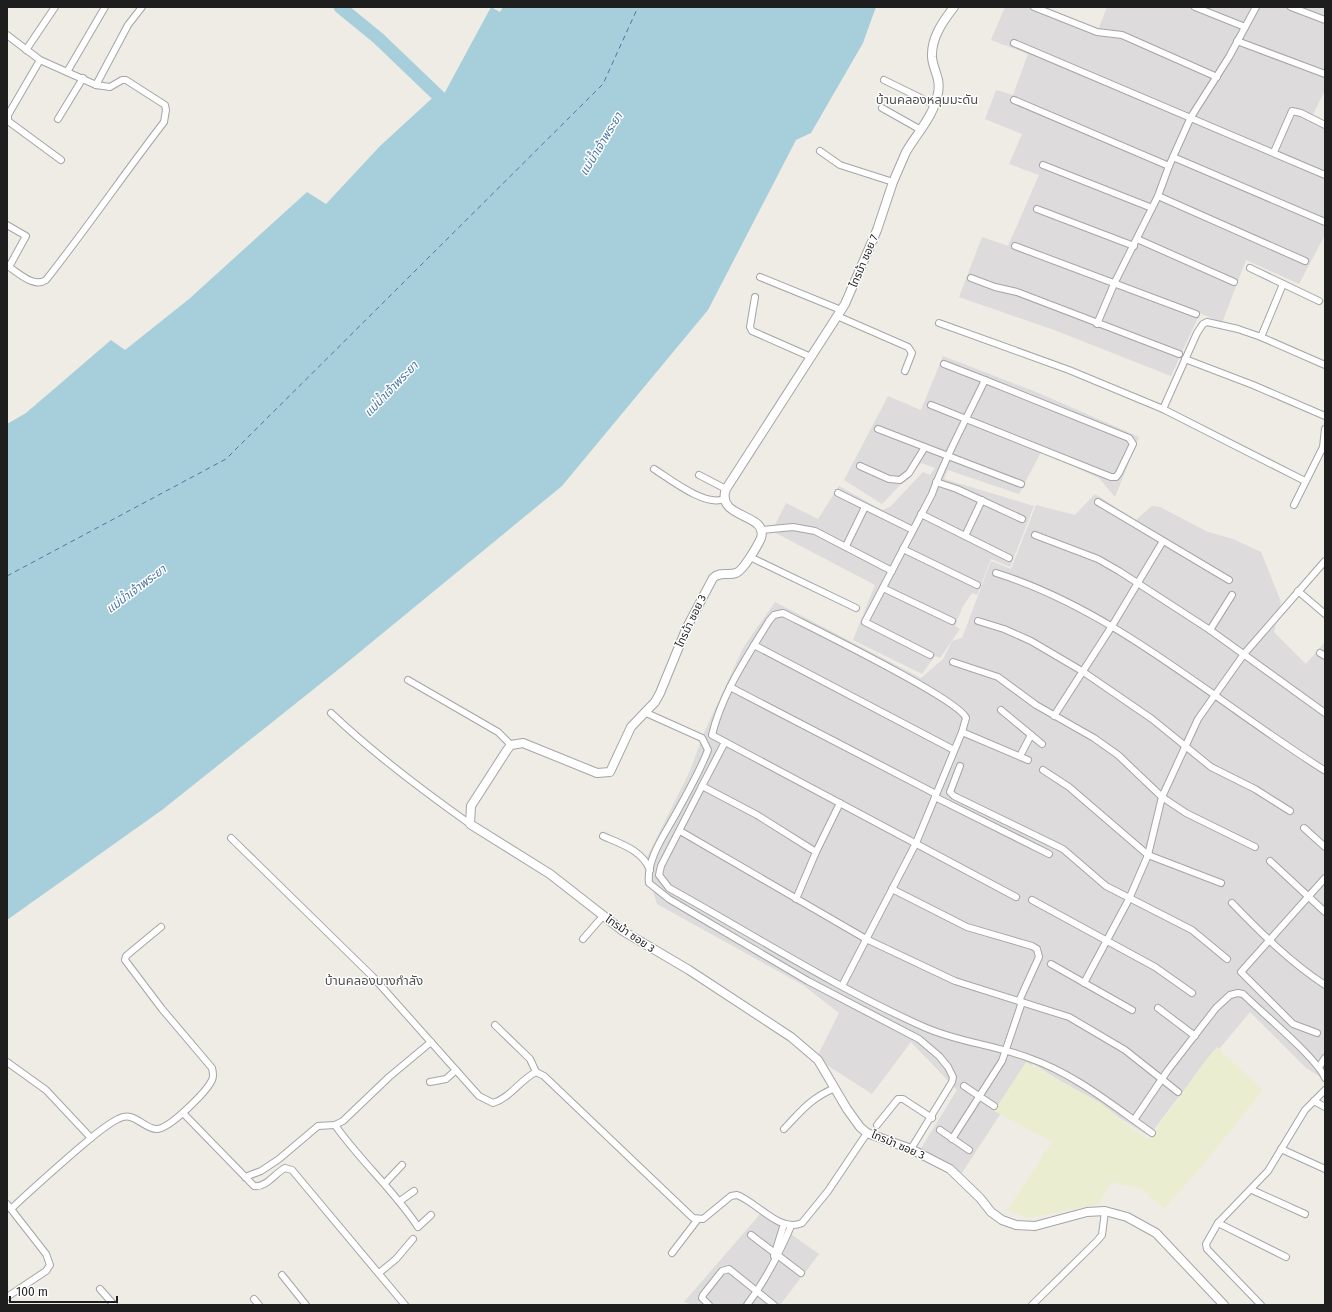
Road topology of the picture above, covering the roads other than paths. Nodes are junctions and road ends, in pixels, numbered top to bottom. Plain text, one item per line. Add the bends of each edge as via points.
1 (55, 7) edge
2 (105, 7) edge
3 (142, 7) edge
4 (954, 7) edge
5 (1034, 7) edge
6 (1195, 7) edge
7 (1256, 7) edge
8 (1290, 7) edge
9 (1325, 20) edge
10 (1245, 26) junction
11 (7, 35) edge
12 (1237, 41) junction
13 (1014, 43) dead end
14 (26, 50) junction
15 (40, 60) junction
16 (67, 72) junction
17 (1325, 74) edge
18 (1217, 77) junction
19 (83, 78) junction
20 (884, 80) dead end
21 (96, 85) junction
22 (1014, 100) dead end
23 (935, 105) junction
24 (882, 108) dead end
25 (1191, 117) junction
26 (58, 119) dead end
27 (1325, 125) edge
28 (921, 130) junction
29 (820, 151) dead end
30 (1274, 152) junction
31 (1173, 157) junction
32 (61, 160) dead end
33 (1043, 165) dead end
34 (1169, 166) junction
35 (1325, 175) edge
36 (893, 182) junction
37 (1158, 196) junction
38 (1152, 208) junction
39 (1037, 209) dead end
40 (1325, 222) edge
41 (7, 225) edge
42 (1137, 239) junction
43 (1015, 246) dead end
44 (1134, 246) junction
45 (1305, 262) dead end
46 (1250, 268) dead end
47 (760, 277) dead end
48 (971, 278) dead end
49 (1234, 282) dead end
50 (1114, 284) junction
51 (1283, 284) junction
52 (755, 297) dead end
53 (1319, 301) dead end
54 (839, 313) junction
55 (1196, 314) dead end
56 (940, 323) dead end
57 (1097, 324) junction
58 (1262, 337) junction
59 (1179, 354) dead end
60 (811, 357) junction
61 (1185, 359) junction
62 (944, 364) dead end
63 (1325, 365) edge
64 (905, 371) dead end
65 (985, 380) junction
66 (931, 405) dead end
67 (1163, 409) junction
68 (1325, 416) edge
69 (967, 418) junction
70 (878, 429) dead end
71 (1325, 429) edge
72 (924, 447) junction
73 (949, 456) junction
74 (860, 466) dead end
75 (654, 469) dead end
76 (699, 475) dead end
77 (1305, 481) junction
78 (936, 482) junction
79 (1020, 484) dead end
80 (726, 489) junction
81 (838, 493) dead end
82 (724, 499) junction
83 (982, 500) junction
84 (1098, 502) dead end
85 (1294, 505) dead end
86 (865, 507) junction
87 (921, 514) junction
88 (1022, 519) dead end
89 (761, 530) junction
90 (913, 530) junction
91 (1035, 535) dead end
92 (965, 536) junction
93 (1163, 541) junction
94 (846, 546) junction
95 (903, 549) junction
96 (750, 557) junction
97 (1009, 558) dead end
98 (1325, 561) edge
99 (892, 571) junction
100 (996, 573) dead end
101 (1229, 580) dead end
102 (1138, 584) junction
103 (977, 585) dead end
104 (883, 588) junction
105 (1298, 591) junction
106 (1232, 595) dead end
107 (856, 608) dead end
108 (1325, 614) edge
109 (952, 621) dead end
110 (978, 621) dead end
111 (1112, 626) junction
112 (1210, 630) junction
113 (754, 645) junction
114 (1244, 654) junction
115 (930, 655) dead end
116 (953, 662) dead end
117 (1082, 671) junction
118 (408, 680) dead end
119 (730, 687) junction
120 (1214, 695) junction
121 (1001, 710) dead end
122 (644, 712) junction
123 (331, 713) dead end
124 (1325, 713) edge
125 (1054, 716) junction
126 (962, 732) junction
127 (1031, 735) junction
128 (724, 742) junction
129 (1042, 744) dead end
130 (511, 745) junction
131 (1185, 745) junction
132 (954, 750) junction
133 (1020, 756) junction
134 (1028, 760) dead end
135 (960, 766) dead end
136 (1044, 770) dead end
137 (1324, 770) dead end
138 (702, 786) junction
139 (935, 796) junction
140 (1162, 797) junction
141 (840, 803) junction
142 (1290, 811) dead end
143 (470, 824) junction
144 (1304, 828) dead end
145 (680, 831) junction
146 (603, 836) dead end
147 (231, 838) dead end
148 (916, 843) junction
149 (1254, 847) dead end
150 (1325, 847) edge
151 (816, 852) junction
152 (1049, 854) dead end
153 (1148, 855) junction
154 (1270, 861) dead end
155 (650, 870) junction
156 (1325, 878) edge
157 (1221, 883) dead end
158 (892, 889) junction
159 (1308, 896) junction
160 (1016, 897) dead end
161 (796, 899) junction
162 (1129, 899) junction
163 (1032, 900) dead end
164 (1232, 903) dead end
165 (1325, 912) edge
166 (603, 916) junction
167 (161, 927) dead end
168 (583, 939) dead end
169 (866, 939) junction
170 (1268, 941) junction
171 (1108, 942) junction
172 (1227, 959) dead end
173 (1051, 964) dead end
174 (1084, 983) junction
175 (1325, 985) edge
176 (842, 986) junction
177 (1192, 993) dead end
178 (1020, 1002) junction
179 (1158, 1008) dead end
180 (1132, 1010) dead end
181 (495, 1025) dead end
182 (1317, 1033) dead end
183 (1195, 1036) junction
184 (431, 1042) junction
185 (1006, 1051) junction
186 (1325, 1058) edge
187 (7, 1062) edge
188 (1318, 1067) junction
189 (456, 1070) junction
190 (536, 1072) junction
191 (1325, 1078) edge
192 (1162, 1080) junction
193 (430, 1082) dead end
194 (964, 1086) dead end
195 (835, 1088) junction
196 (1325, 1090) edge
197 (1178, 1092) dead end
198 (980, 1097) junction
199 (1314, 1101) junction
200 (994, 1106) dead end
201 (1325, 1107) edge
202 (183, 1113) junction
203 (932, 1118) junction
204 (1134, 1120) junction
205 (335, 1125) junction
206 (877, 1125) dead end
207 (784, 1129) dead end
208 (940, 1130) dead end
209 (868, 1133) junction
210 (1152, 1133) dead end
211 (91, 1138) junction
212 (952, 1139) junction
213 (911, 1149) junction
214 (1282, 1149) junction
215 (969, 1150) dead end
216 (402, 1165) dead end
217 (1325, 1169) edge
218 (245, 1177) junction
219 (385, 1183) junction
220 (1252, 1190) junction
221 (414, 1191) dead end
222 (400, 1201) junction
223 (9, 1206) edge
224 (1105, 1211) junction
225 (1305, 1214) dead end
226 (432, 1215) dead end
227 (698, 1219) junction
228 (1218, 1223) junction
229 (784, 1224) junction
230 (791, 1226) junction
231 (750, 1235) dead end
232 (413, 1239) dead end
233 (672, 1253) dead end
234 (776, 1255) junction
235 (1286, 1257) dead end
236 (379, 1273) junction
237 (801, 1273) dead end
238 (282, 1275) dead end
239 (100, 1289) dead end
240 (757, 1291) junction
241 (7, 1297) edge
242 (254, 1299) dead end
243 (114, 1305) edge
244 (259, 1305) edge
245 (306, 1305) edge
246 (405, 1305) edge
247 (709, 1305) edge
248 (747, 1305) edge
249 (774, 1305) edge
250 (1032, 1305) edge
251 (1224, 1305) edge
252 (1261, 1305) edge

1 - 14 street
2 - 16 street
3 - 21 street via 128,25
4 - 23 street, ไทรม้า ซอย 7 via 937,32 933,48 932,58 939,85
5 - 18 street via 1097,32 1122,35
6 - 10 street
7 - 10 street
8 - 9 street
10 - 12 street
11 - 14 street
12 - 17 street
12 - 18 street
13 - 25 street
14 - 15 street
15 - 16 street
15 - 32 street via 8,115 8,121
16 - 19 street
18 - 25 street
19 - 21 street
19 - 26 street
20 - 23 street
21 - 41 street via 110,87 126,80 165,105 164,122 90,224 42,283 35,284 9,267 26,236
22 - 34 street
23 - 28 street, ไทรม้า ซอย 7
24 - 28 street
25 - 30 street
25 - 31 street
27 - 30 street via 1292,111
28 - 36 street, ไทรม้า ซอย 7 via 914,137
29 - 36 street via 840,165
30 - 35 street
31 - 34 street
31 - 40 street
33 - 38 street
34 - 37 street
36 - 54 street, ไทรม้า ซอย 7 via 858,277
37 - 38 street
37 - 45 street
38 - 42 street
39 - 44 street
42 - 44 street
42 - 49 street
43 - 50 street
44 - 50 street
46 - 51 street
47 - 54 street
48 - 57 street via 1017,292
50 - 55 street
50 - 57 street
51 - 53 street
51 - 58 street
52 - 60 street via 750,327 752,331
54 - 60 street, ไทรม้า ซอย 7
54 - 64 street via 911,350
56 - 67 street via 1069,370
57 - 59 street
58 - 61 street via 1207,322 1197,333
58 - 63 street
60 - 80 street, ไทรม้า ซอย 7
61 - 67 street
61 - 68 street
62 - 65 street
65 - 69 street
65 - 69 street via 1129,438 1133,444 1119,473 1116,477 1111,477
66 - 69 street
67 - 77 street
69 - 73 street
70 - 72 street
71 - 77 street via 1323,448
72 - 73 street
72 - 74 street via 909,473 900,480 890,479
73 - 78 street
73 - 79 street
75 - 82 street via 703,498 717,502
76 - 80 street
77 - 85 street
78 - 83 street
78 - 87 street
80 - 82 street, ไทรม้า ซอย 7
81 - 86 street
82 - 89 street via 728,507 756,523
83 - 88 street
83 - 92 street
84 - 93 street
86 - 90 street
86 - 94 street
87 - 90 street
87 - 92 street
89 - 94 street via 802,528 820,533
89 - 96 street, ไทรม้า ซอย 3 via 761,537
90 - 95 street
91 - 102 street via 1098,559
92 - 97 street
93 - 101 street
93 - 102 street
94 - 99 street
95 - 99 street
95 - 103 street
96 - 107 street
96 - 122 street, ไทรม้า ซอย 3 via 735,574 717,574 713,578 687,627 660,693
98 - 105 street
99 - 104 street
100 - 111 street via 1058,596
102 - 111 street
102 - 112 street
104 - 109 street
104 - 115 street via 864,622
105 - 108 street
105 - 114 street
106 - 112 street
110 - 117 street via 1031,641
111 - 117 street
111 - 120 street
112 - 114 street
113 - 119 street
113 - 126 street via 774,615 783,613 913,680 951,705 966,718
113 - 132 street
114 - 120 street
114 - 124 street
116 - 125 street via 998,677
117 - 125 street
117 - 131 street via 1126,700
118 - 130 street via 498,732
119 - 128 street via 712,735
119 - 139 street
120 - 131 street
120 - 137 street
121 - 127 street
122 - 130 street, ไทรม้า ซอย 3 via 628,733 610,772 597,773 523,743
122 - 155 street via 702,738 708,750 658,846
123 - 143 street via 404,776
125 - 140 street via 1094,738 1118,755
126 - 132 street
126 - 133 street
127 - 129 street
127 - 133 street
128 - 138 street
128 - 141 street
130 - 143 street via 471,806
131 - 140 street
131 - 142 street via 1214,769 1255,789
132 - 139 street
133 - 134 street
135 - 162 street via 950,792 954,796 1062,849 1106,886
136 - 153 street via 1069,787
138 - 145 street
138 - 151 street via 757,815
139 - 148 street
139 - 152 street
140 - 149 street via 1192,817
140 - 153 street
141 - 148 street
141 - 151 street
143 - 166 street, ไทรม้า ซอย 3 via 550,874
144 - 150 street
145 - 161 street
145 - 176 street via 661,866 659,875 666,886
146 - 155 street via 639,854
147 - 184 street via 373,977
148 - 158 street
148 - 160 street
151 - 161 street
153 - 157 street
153 - 162 street
154 - 159 street
155 - 203 street via 649,883 670,899 808,981 919,1039 939,1056 953,1077
156 - 159 street
158 - 169 street
158 - 178 street via 967,927 1037,949 1039,956
159 - 165 street
159 - 170 street
161 - 169 street
162 - 171 street
162 - 172 street via 1192,930
163 - 171 street
164 - 170 street
166 - 168 street
166 - 195 street, ไทรม้า ซอย 3 via 628,935 689,970 791,1037 815,1056
167 - 202 street via 126,956 125,960 157,1003 212,1068 211,1082
169 - 176 street
169 - 178 street via 955,981
170 - 175 street
170 - 182 street via 1243,968 1242,975 1293,1024
171 - 174 street
171 - 177 street via 1155,967
173 - 174 street
174 - 180 street
176 - 185 street via 926,1028
178 - 185 street
178 - 192 street via 1069,1017 1124,1050
179 - 183 street
181 - 190 street via 530,1058
183 - 188 street via 1216,1008 1230,995 1243,994
183 - 192 street
184 - 189 street
184 - 205 street via 349,1116
185 - 198 street
185 - 204 street via 1056,1068
186 - 188 street
187 - 211 street via 46,1090
188 - 191 street
189 - 190 street via 479,1096 493,1103 499,1101 527,1076
189 - 193 street via 446,1079
190 - 227 street via 544,1076 689,1216
192 - 197 street
192 - 204 street
194 - 198 street
195 - 207 street via 818,1095
195 - 209 street, ไทรม้า ซอย 3 via 860,1127
196 - 199 street
198 - 200 street
198 - 212 street
199 - 201 street
199 - 214 street via 1304,1110
202 - 211 street via 169,1125 157,1129 134,1117 123,1117
202 - 218 street
203 - 206 street via 903,1098 898,1099
203 - 213 street
204 - 210 street
205 - 218 street via 318,1126 279,1159 261,1171
205 - 219 street via 358,1155
208 - 212 street
209 - 213 street, ไทรม้า ซอย 3
209 - 230 street via 809,1217 802,1223
211 - 223 street
212 - 215 street
213 - 224 street, ไทรม้า ซอย 3 via 950,1169 975,1192 991,1212 1002,1220 1016,1225 1035,1226 1087,1212
214 - 217 street
214 - 220 street
216 - 219 street
218 - 236 street via 254,1186 259,1186 285,1168 292,1170
219 - 222 street
220 - 225 street
220 - 228 street
221 - 222 street
222 - 226 street via 418,1227
223 - 241 street via 46,1254 50,1265 46,1271
224 - 250 street via 1102,1234 1097,1241
224 - 251 street, ไทรม้า ซอย 3 via 1127,1217 1156,1233
227 - 229 street via 708,1216 731,1196 737,1195
227 - 233 street
228 - 235 street
228 - 252 street via 1206,1244 1207,1249
229 - 230 street
229 - 234 street
230 - 234 street
231 - 234 street
232 - 236 street via 396,1259
234 - 237 street
234 - 240 street
236 - 246 street
238 - 245 street
239 - 243 street
240 - 247 street via 732,1271 725,1269 703,1295 702,1298
240 - 248 street
240 - 249 street
242 - 244 street

